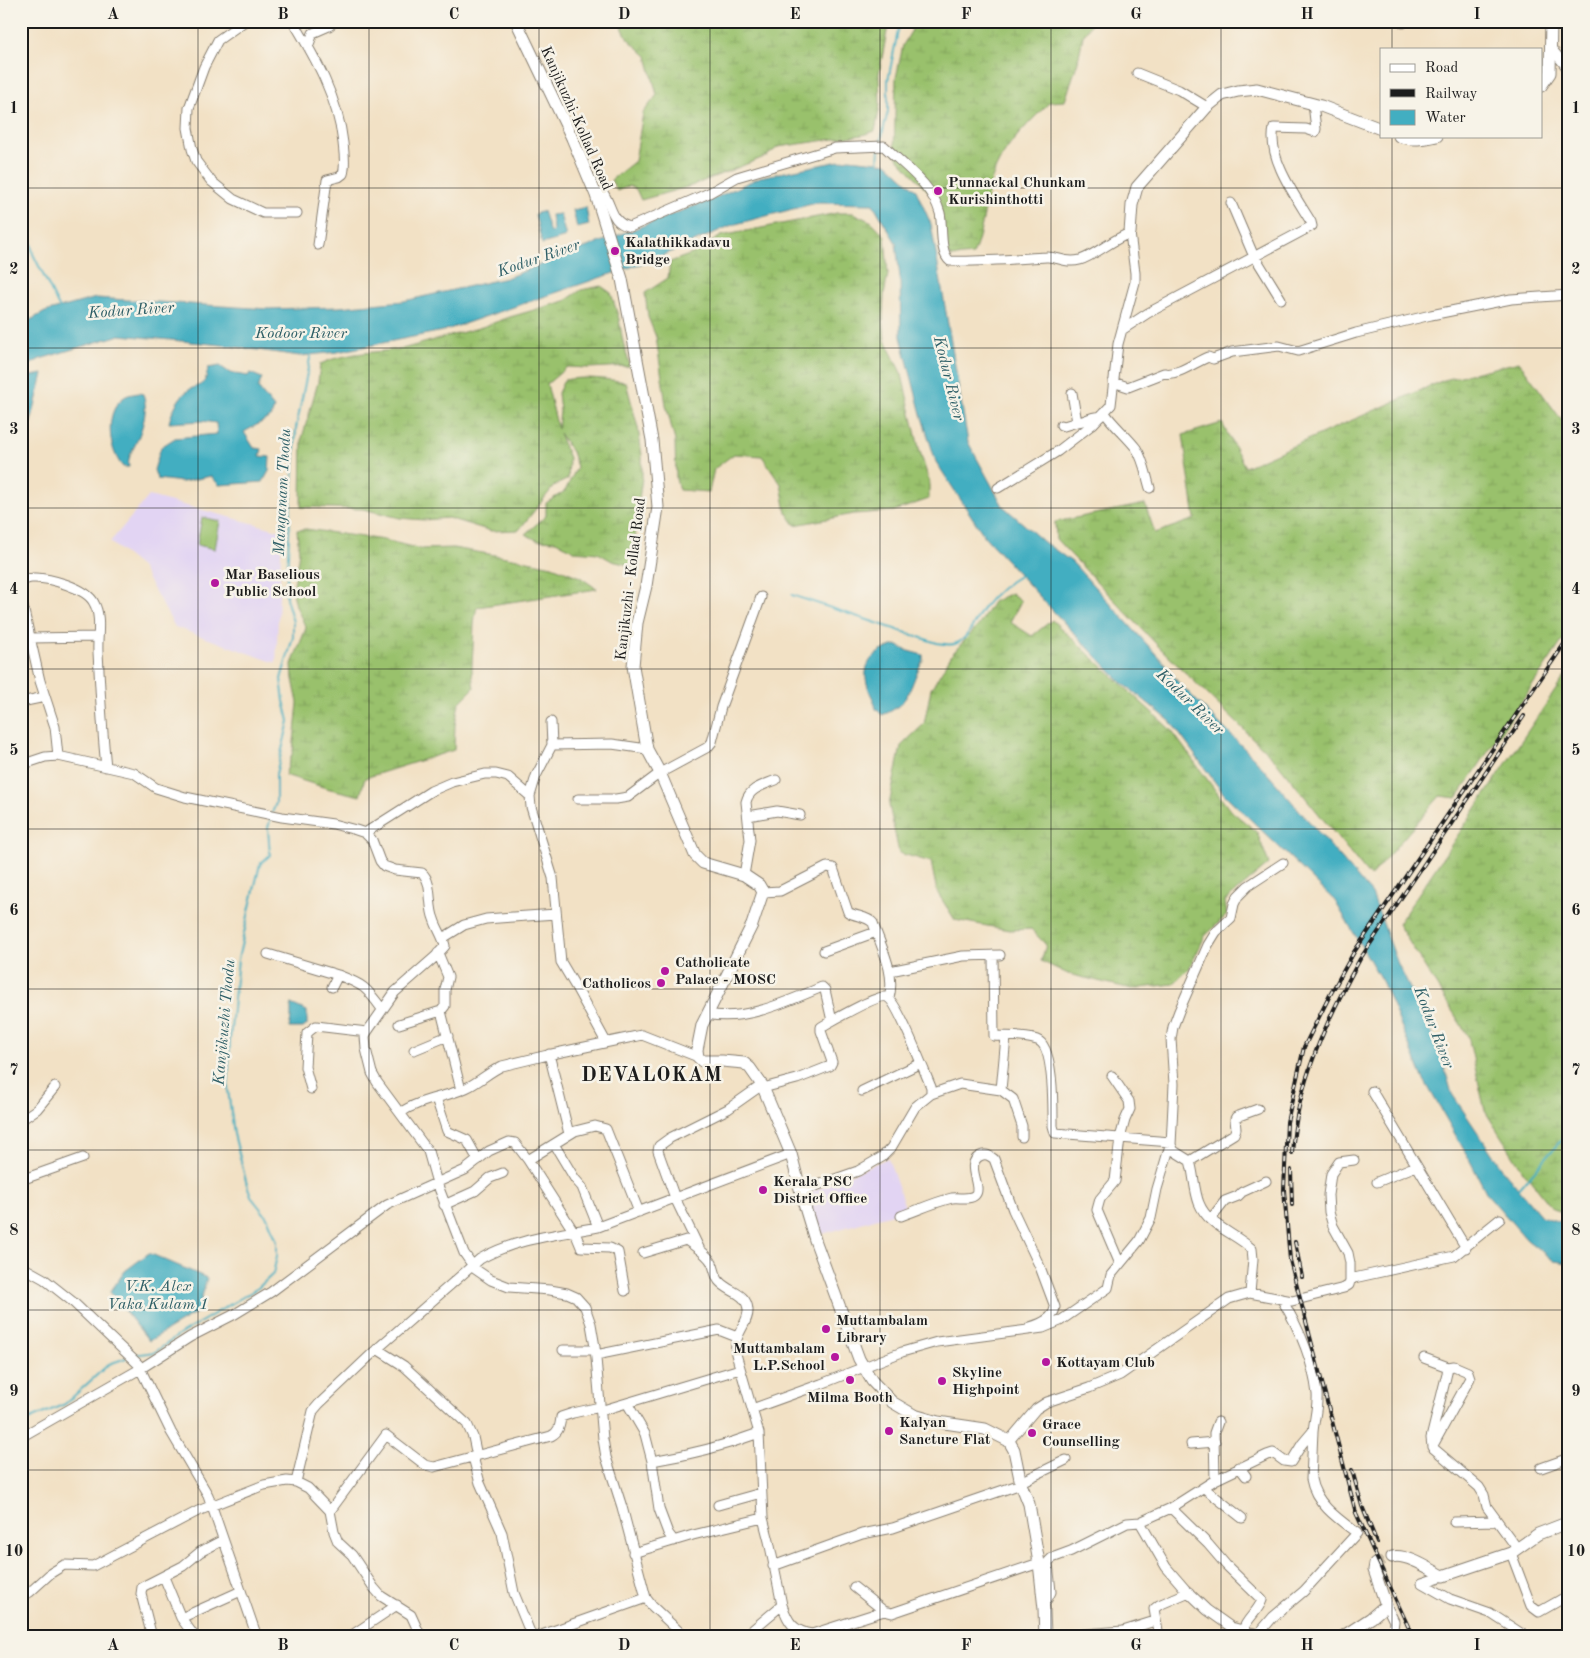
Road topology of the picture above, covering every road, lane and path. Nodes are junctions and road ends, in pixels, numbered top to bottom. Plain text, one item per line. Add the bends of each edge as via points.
1 (245, 21) edge
2 (294, 21) edge
3 (335, 21) edge
4 (516, 21) edge
5 (1551, 21) edge
6 (308, 47) junction
7 (1551, 48) junction
8 (1569, 70) edge
9 (1137, 73) dead end
10 (1542, 85) edge
11 (1313, 104) junction
12 (1207, 107) junction
13 (1380, 129) edge
14 (1404, 138) edge
15 (1429, 138) edge
16 (596, 195) junction
17 (1231, 202) dead end
18 (297, 213) dead end
19 (1130, 233) junction
20 (318, 246) dead end
21 (1255, 256) junction
22 (622, 279) joint
23 (1569, 295) edge
24 (1281, 299) dead end
25 (1122, 330) junction
26 (1113, 382) junction
27 (1072, 393) dead end
28 (1103, 415) junction
29 (1077, 422) junction
30 (1061, 425) dead end
31 (998, 488) dead end
32 (1150, 488) dead end
33 (21, 581) edge
34 (761, 597) dead end
35 (21, 598) edge
36 (98, 637) junction
37 (30, 638) junction
38 (45, 697) junction
39 (21, 702) edge
40 (551, 722) dead end
41 (552, 745) junction
42 (647, 749) junction
43 (58, 756) junction
44 (21, 764) edge
45 (106, 767) junction
46 (660, 772) junction
47 (776, 780) dead end
48 (530, 796) junction
49 (578, 799) dead end
50 (800, 815) dead end
51 (748, 816) junction
52 (365, 833) junction
53 (1283, 863) dead end
54 (744, 875) junction
55 (763, 892) junction
56 (556, 914) junction
57 (876, 932) junction
58 (443, 938) junction
59 (824, 952) dead end
60 (438, 953) junction
61 (268, 954) dead end
62 (890, 971) junction
63 (338, 975) junction
64 (332, 987) dead end
65 (889, 998) junction
66 (382, 1009) junction
67 (441, 1011) junction
68 (708, 1014) junction
69 (832, 1021) junction
70 (399, 1024) dead end
71 (367, 1032) junction
72 (448, 1036) junction
73 (1006, 1037) junction
74 (606, 1042) junction
75 (414, 1050) dead end
76 (549, 1054) junction
77 (698, 1056) junction
78 (921, 1063) junction
79 (1112, 1076) dead end
80 (762, 1087) junction
81 (55, 1088) dead end
82 (311, 1089) dead end
83 (461, 1090) junction
84 (862, 1090) dead end
85 (1001, 1090) junction
86 (1372, 1091) dead end
87 (931, 1094) junction
88 (436, 1098) junction
89 (1258, 1109) dead end
90 (400, 1113) junction
91 (21, 1120) edge
92 (569, 1134) junction
93 (1022, 1137) dead end
94 (1120, 1138) junction
95 (1171, 1142) junction
96 (554, 1144) junction
97 (791, 1154) junction
98 (83, 1158) dead end
99 (478, 1160) junction
100 (528, 1160) junction
101 (1190, 1160) junction
102 (1354, 1160) dead end
103 (1416, 1166) junction
104 (503, 1173) dead end
105 (21, 1180) edge
106 (1266, 1181) dead end
107 (1377, 1182) dead end
108 (437, 1183) junction
109 (802, 1191) junction
110 (675, 1198) junction
111 (444, 1205) junction
112 (639, 1212) junction
113 (901, 1216) dead end
114 (1211, 1219) junction
115 (1500, 1219) dead end
116 (598, 1227) junction
117 (574, 1232) junction
118 (1466, 1248) junction
119 (701, 1252) junction
120 (643, 1253) dead end
121 (1120, 1264) junction
122 (472, 1266) junction
123 (21, 1268) edge
124 (1350, 1281) junction
125 (626, 1291) dead end
126 (1250, 1293) junction
127 (1282, 1300) junction
128 (1023, 1330) junction
129 (737, 1337) junction
130 (377, 1349) junction
131 (563, 1350) dead end
132 (596, 1353) junction
133 (1424, 1358) dead end
134 (139, 1366) junction
135 (1448, 1367) junction
136 (863, 1368) junction
137 (740, 1369) junction
138 (627, 1404) junction
139 (600, 1409) junction
140 (752, 1409) junction
141 (1218, 1422) dead end
142 (1313, 1431) junction
143 (759, 1433) junction
144 (21, 1437) edge
145 (1009, 1441) junction
146 (1215, 1442) junction
147 (1190, 1444) dead end
148 (1432, 1447) junction
149 (475, 1457) junction
150 (1569, 1458) edge
151 (1066, 1460) dead end
152 (652, 1461) junction
153 (1239, 1468) junction
154 (1541, 1468) dead end
155 (1246, 1476) dead end
156 (1215, 1480) junction
157 (296, 1482) junction
158 (1021, 1483) junction
159 (1204, 1488) junction
160 (762, 1493) junction
161 (718, 1505) dead end
162 (212, 1506) junction
163 (1171, 1508) junction
164 (330, 1511) junction
165 (763, 1518) junction
166 (1242, 1518) dead end
167 (1496, 1521) junction
168 (1140, 1522) junction
169 (1454, 1522) dead end
170 (1569, 1522) edge
171 (223, 1540) junction
172 (674, 1541) junction
173 (1514, 1550) junction
174 (633, 1553) junction
175 (1392, 1557) tunnel mouth
176 (1039, 1563) junction
177 (1375, 1564) dead end
178 (773, 1566) junction
179 (1443, 1576) junction
180 (164, 1577) junction
181 (854, 1586) dead end
182 (241, 1591) junction
183 (1189, 1592) junction
184 (1569, 1595) edge
185 (21, 1597) edge
186 (646, 1598) junction
187 (398, 1605) junction
188 (782, 1605) junction
189 (1044, 1605) junction
190 (1386, 1605) junction
191 (884, 1611) junction
192 (181, 1618) junction
193 (1155, 1621) junction
194 (1243, 1630) junction
195 (1257, 1635) edge
196 (813, 1636) edge
197 (152, 1637) edge
198 (195, 1637) edge
199 (258, 1637) edge
200 (349, 1637) edge
201 (421, 1637) edge
202 (532, 1637) edge
203 (536, 1637) edge
204 (685, 1637) edge
205 (744, 1637) edge
206 (1046, 1637) edge
207 (1159, 1637) edge
208 (1342, 1637) edge
209 (1392, 1637) edge
210 (1527, 1637) edge

1 - 18 street via 218,40 204,67 189,108 192,149 196,161 211,182 233,199 263,213
2 - 6 street
3 - 6 street via 313,33
4 - 16 main road, Kanjikuzhi-Kollad Road
5 - 7 main road
6 - 20 street via 335,105 342,128 344,154 343,174 327,180
7 - 8 street
7 - 10 main road via 1550,73
9 - 12 street via 1179,90
11 - 12 main road via 1257,89 1222,95
11 - 13 main road
11 - 21 street via 1314,132 1274,128 1272,139 1277,161 1312,226
12 - 19 main road via 1137,187
14 - 15 main road
16 - 19 street via 604,194 616,219 630,227 709,193 737,176 835,148 884,146 915,173 932,196 941,214 945,254 950,261 1048,257 1063,261 1080,260
16 - 22 main road, Kanjikuzhi-Kollad Road
17 - 21 street
19 - 25 street via 1135,282
21 - 24 street
21 - 25 street
22 - 42 main road, Kanjikuzhi - Kollad Road via 652,440 658,507 637,623 633,666
23 - 26 street via 1511,299 1431,315 1298,351 1280,346 1208,357 1128,387
25 - 26 street
26 - 28 street via 1111,405
27 - 29 street
28 - 29 street
28 - 31 street via 1058,451
28 - 32 street via 1136,449
29 - 30 street
33 - 36 street via 49,579 84,591 99,612
34 - 46 street via 710,745
35 - 37 street
36 - 37 street
36 - 45 street
37 - 38 street
38 - 39 street
38 - 43 street via 56,727
40 - 41 street
41 - 42 street via 612,744
41 - 48 street
42 - 46 main road, Kanjikuzhi - Kollad Road
43 - 44 street
43 - 45 street
45 - 52 street via 134,773 165,791 208,802 333,824
46 - 49 street via 626,798
46 - 54 main road, Kanjikuzhi - Kollad Road via 695,855 703,863
47 - 51 street via 750,794 746,800
48 - 52 street via 508,777 496,774 478,776 431,791
48 - 56 street via 553,878
50 - 51 street via 777,811
51 - 54 street via 750,840
52 - 58 street via 372,840 384,866 424,875 433,919
53 - 95 street via 1238,896 1231,918 1208,945 1179,1011 1171,1039 1174,1084
54 - 55 main road, Kanjikuzhi - Kollad Road via 759,885
55 - 57 street via 780,892 831,867 848,912 872,921
55 - 68 main road via 752,925
56 - 58 street via 486,919 464,925
56 - 74 street via 560,962
57 - 59 street
57 - 62 street
58 - 60 street via 445,946
60 - 66 street via 395,992
60 - 67 street via 448,977 445,1006
61 - 63 street
62 - 65 street via 892,985
62 - 73 street via 963,956 997,955 994,1036
63 - 64 street
63 - 66 street via 366,987
65 - 69 street via 872,1000
65 - 78 street
66 - 71 street
67 - 70 street
67 - 72 street
68 - 69 street via 728,1017 748,1013 822,987
68 - 77 main road via 702,1025
69 - 80 street via 820,1028 831,1065 797,1079
71 - 82 street via 316,1026 307,1033 305,1067
71 - 90 street via 365,1042 372,1073
72 - 75 street
72 - 83 street
73 - 85 street
73 - 94 street via 1038,1040 1045,1046 1051,1072 1056,1133
74 - 76 street
74 - 77 street via 642,1035
76 - 83 street via 492,1070
76 - 92 street
77 - 80 main road via 702,1061 744,1063
78 - 84 street
78 - 87 street
79 - 94 street via 1129,1101 1130,1109
80 - 97 main road
80 - 110 street via 728,1109 662,1142 658,1151
81 - 91 street
83 - 88 street
85 - 87 street via 960,1084
85 - 93 street via 1013,1099 1022,1126
86 - 103 street
87 - 109 street via 915,1107 892,1148 882,1157 858,1171
88 - 90 street
88 - 99 street via 447,1131 467,1140
89 - 101 street via 1236,1117 1234,1134
90 - 108 street via 428,1151
92 - 96 street
92 - 112 street via 595,1126 606,1129
94 - 95 street
94 - 121 street via 1115,1181 1100,1199 1097,1210
95 - 101 street via 1174,1151
95 - 121 street via 1151,1218 1139,1241
96 - 100 street
96 - 116 street via 582,1187
97 - 109 main road
97 - 110 street
98 - 105 street
99 - 100 street via 489,1151 513,1141
99 - 108 street
100 - 117 street
101 - 114 street via 1198,1202
102 - 124 street via 1339,1162 1331,1174 1328,1195 1333,1226 1348,1253
103 - 107 street
103 - 118 street
104 - 111 street
106 - 114 street via 1225,1201
108 - 111 street
108 - 134 street via 387,1205 271,1292
109 - 136 main road via 815,1240
110 - 112 street
110 - 119 street
111 - 122 street
112 - 116 street
113 - 128 street via 951,1198 972,1197 977,1188 975,1161 983,1154 994,1159 1055,1307 1048,1318
114 - 126 street via 1252,1249
115 - 118 street
116 - 117 street
117 - 122 street via 515,1244 489,1254
117 - 125 street via 581,1247 610,1248 618,1252
118 - 124 street via 1454,1256
119 - 120 street via 686,1240
119 - 129 street via 709,1257 721,1283 742,1295 746,1301 747,1316
121 - 128 street via 1111,1275 1108,1288 1060,1321 1043,1328
122 - 130 street
122 - 132 street via 484,1276 509,1287 550,1290 576,1297 588,1313
123 - 134 street via 74,1302
124 - 127 street via 1344,1288 1292,1301
126 - 127 street
126 - 145 street via 1229,1299 1120,1375 1047,1402 1036,1409
127 - 142 street via 1295,1322 1314,1377 1317,1396
128 - 136 street via 937,1342
129 - 132 street via 720,1330
129 - 137 street via 735,1346
130 - 149 street via 404,1366 467,1424 473,1438
130 - 157 street via 313,1411
131 - 132 street
132 - 139 street
133 - 135 street
134 - 144 street
134 - 162 street
135 - 148 street via 1431,1438
135 - 148 street via 1468,1372 1470,1378
136 - 140 street
136 - 145 main road via 880,1390 903,1410 938,1422 986,1429
137 - 138 street
137 - 140 street
138 - 139 street
138 - 152 street via 645,1434
139 - 149 street via 560,1417 560,1427 551,1436
139 - 174 street via 606,1457
140 - 143 street
141 - 146 street
142 - 153 street via 1291,1462 1270,1453
142 - 195 street via 1311,1478 1315,1493 1333,1514 1357,1533 1304,1591
143 - 152 street via 692,1454
143 - 160 street
145 - 158 main road
146 - 147 street
146 - 156 street
148 - 167 street via 1480,1487
149 - 164 street via 434,1467 426,1465 386,1434
149 - 202 street via 480,1483 502,1533 514,1593
150 - 154 street
151 - 158 street
152 - 172 street via 659,1509
153 - 155 street
153 - 156 street
156 - 159 street
157 - 162 street via 264,1485
157 - 164 street via 312,1492
158 - 176 main road via 1029,1504
158 - 178 street
159 - 163 street
159 - 166 street
160 - 161 street
160 - 165 street
162 - 171 street
162 - 185 street via 98,1564 90,1567 64,1565
163 - 168 street
163 - 194 street via 1262,1600
164 - 187 street via 338,1542 352,1555 381,1596
165 - 172 street
165 - 178 street
167 - 169 street
167 - 173 street
168 - 183 street via 1166,1567
168 - 189 street via 1128,1523 1052,1558 1048,1562 1051,1592
170 - 173 main road via 1538,1534
171 - 180 street
171 - 182 street
172 - 174 street
173 - 179 main road
173 - 184 street via 1531,1606 1539,1612
174 - 186 street
175 - 179 main road via 1414,1561
176 - 189 main road
176 - 191 street via 904,1610
177 - 190 main road via 1374,1570
178 - 188 street
179 - 210 street via 1422,1583 1450,1599 1490,1613
180 - 192 street
180 - 197 street via 141,1590
181 - 191 street
182 - 192 street
182 - 199 street
183 - 193 street via 1154,1609
183 - 194 street via 1231,1627
186 - 203 street
186 - 204 street
187 - 200 street
187 - 201 street via 411,1615
188 - 196 street via 787,1620 794,1627
188 - 205 street
189 - 206 main road
190 - 208 main road
190 - 209 street via 1394,1621
191 - 196 street
192 - 198 street
193 - 206 street via 1123,1631
193 - 207 street
194 - 195 street

